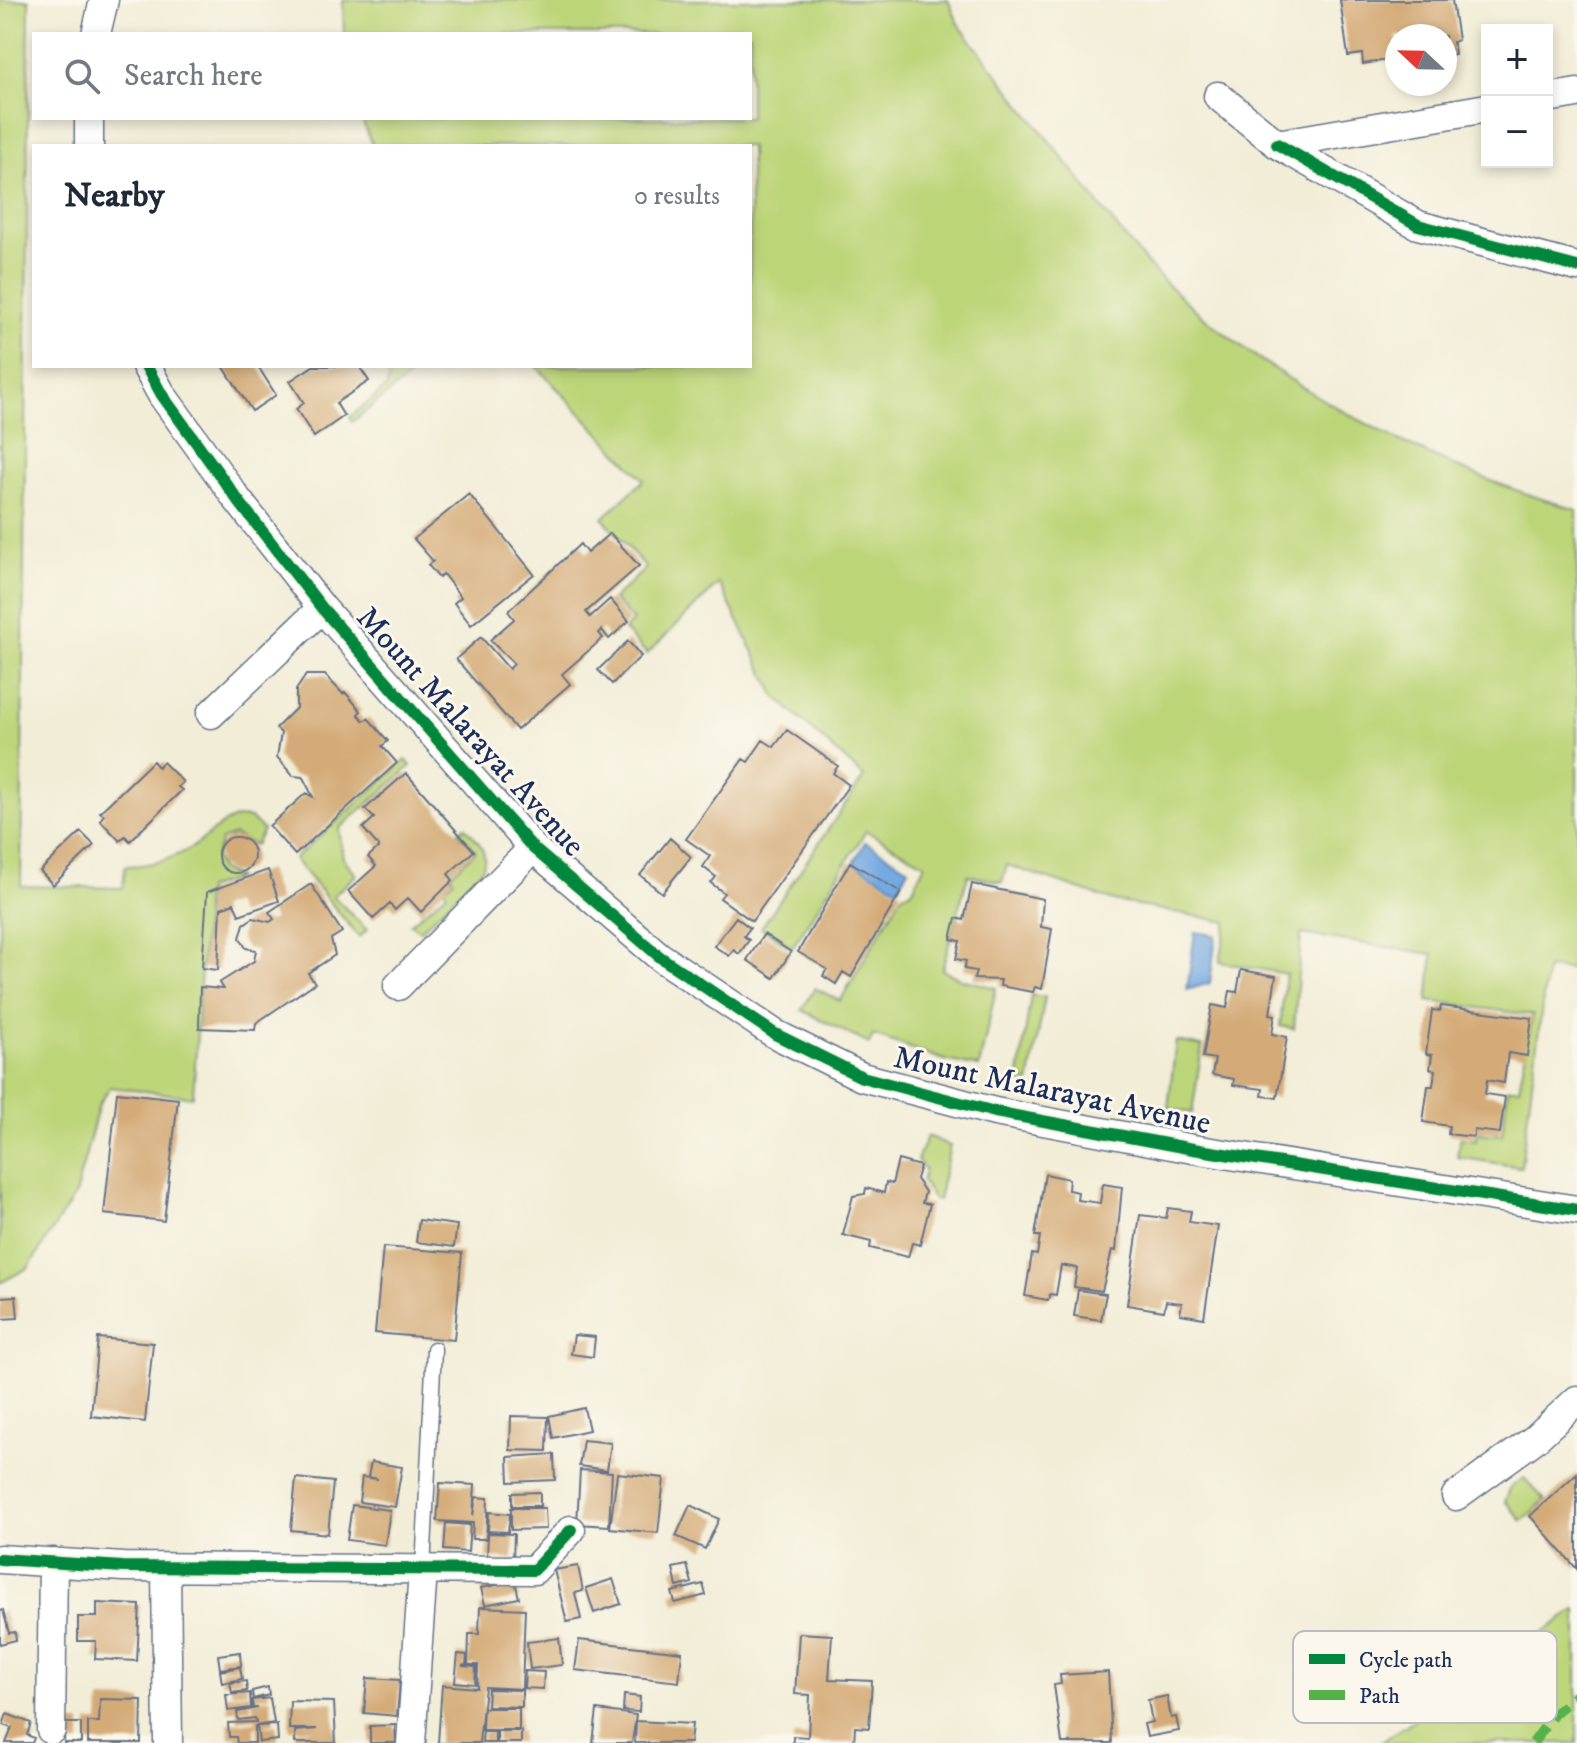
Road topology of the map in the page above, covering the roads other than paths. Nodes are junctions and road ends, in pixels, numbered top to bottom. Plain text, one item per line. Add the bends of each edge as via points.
1 (104, 0) edge
2 (96, 32) edge
3 (1577, 93) edge
4 (1218, 96) dead end
5 (1553, 97) edge
6 (1481, 109) edge
7 (89, 120) edge
8 (89, 144) edge
9 (1277, 144) junction
10 (1577, 267) edge
11 (147, 368) edge
12 (322, 608) junction
13 (211, 714) dead end
14 (533, 848) junction
15 (398, 986) dead end
16 (1577, 1210) edge
17 (434, 1349) dead end
18 (1577, 1400) edge
19 (1456, 1496) dead end
20 (571, 1530) dead end
21 (0, 1559) edge
22 (53, 1562) junction
23 (166, 1568) junction
24 (423, 1570) junction
25 (51, 1730) dead end
26 (168, 1743) edge
27 (411, 1743) edge

1 - 2 street
3 - 5 street
4 - 9 street
6 - 9 street
7 - 8 street
9 - 10 street via 1418,225
11 - 12 street, Mount Malarayat Avenue via 228,488
12 - 13 street
12 - 14 street, Mount Malarayat Avenue
14 - 15 street
14 - 16 street, Mount Malarayat Avenue via 702,988 775,1034 862,1077 1090,1131
17 - 24 lane
18 - 19 street via 1520,1451
20 - 24 street via 534,1570
21 - 22 street
22 - 23 street
22 - 25 street
23 - 24 street
23 - 26 street
24 - 27 street

